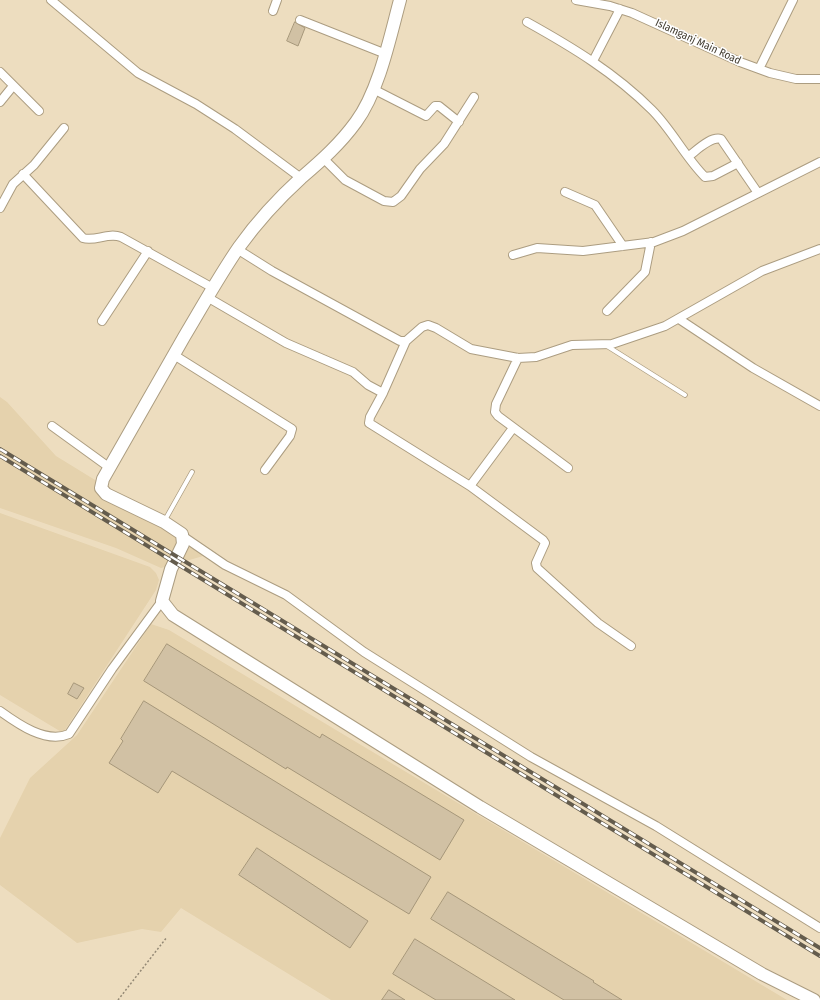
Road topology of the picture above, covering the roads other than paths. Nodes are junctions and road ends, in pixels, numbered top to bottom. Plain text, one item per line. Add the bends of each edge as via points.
1 (51, 0) edge
2 (277, 0) edge
3 (400, 0) edge
4 (576, 0) edge
5 (793, 0) edge
6 (620, 9) junction
7 (273, 11) dead end
8 (300, 20) dead end
9 (527, 22) dead end
10 (386, 54) junction
11 (593, 61) junction
12 (759, 69) junction
13 (0, 72) edge
14 (820, 79) edge
15 (13, 86) junction
16 (373, 89) junction
17 (474, 97) dead end
18 (0, 102) edge
19 (39, 111) dead end
20 (458, 122) junction
21 (64, 128) dead end
22 (689, 156) junction
23 (324, 159) junction
24 (820, 162) edge
25 (738, 163) junction
26 (23, 174) junction
27 (301, 178) junction
28 (565, 192) dead end
29 (758, 193) junction
30 (0, 208) edge
31 (651, 242) junction
32 (623, 246) junction
33 (237, 249) junction
34 (820, 249) edge
35 (148, 251) junction
36 (513, 255) dead end
37 (210, 293) junction
38 (607, 311) dead end
39 (679, 319) junction
40 (102, 321) dead end
41 (406, 341) junction
42 (605, 345) junction
43 (174, 355) junction
44 (518, 358) junction
45 (383, 393) junction
46 (684, 395) dead end
47 (820, 406) edge
48 (52, 426) dead end
49 (513, 428) junction
50 (110, 468) junction
51 (568, 468) dead end
52 (265, 470) dead end
53 (192, 472) dead end
54 (470, 486) junction
55 (164, 522) junction
56 (184, 538) junction
57 (162, 601) junction
58 (631, 646) dead end
59 (0, 711) edge
60 (820, 928) edge
61 (814, 1000) edge

1 - 27 street via 138,73 196,104 235,129
2 - 7 street
3 - 10 main road
4 - 6 street, Islamganj Main Road
5 - 12 street
6 - 11 street
6 - 12 street, Islamganj Main Road
8 - 10 street
9 - 11 street
10 - 16 main road
11 - 22 street via 653,111
12 - 14 street, Islamganj Main Road via 770,74
13 - 15 street
15 - 18 street
15 - 19 street
16 - 20 street via 426,116 435,106 439,106
16 - 23 main road via 358,120
17 - 20 street
20 - 23 street via 438,152 420,169 401,196 393,202 384,201 345,180
21 - 26 street via 34,165
22 - 25 street via 707,177
22 - 25 street via 711,140 719,138
23 - 27 main road
24 - 29 street
25 - 29 street
26 - 30 street
26 - 35 street via 83,238 117,236
27 - 33 main road via 253,227
28 - 32 street via 595,205
29 - 31 street via 683,231
31 - 32 street
31 - 38 street via 645,272
32 - 36 street via 583,251 537,248
33 - 37 main road
33 - 41 street via 272,271 397,339
34 - 39 street via 762,271
35 - 37 street
35 - 40 street
37 - 43 main road
37 - 45 street via 286,343 353,372 366,384
39 - 42 street via 653,331
39 - 47 street via 753,368
41 - 44 street via 428,325 471,349
41 - 45 street
42 - 44 street via 572,345 536,356
42 - 46 lane
43 - 50 main road
43 - 52 street via 292,429 290,436
44 - 49 street via 494,409 498,416
45 - 54 street via 369,423
48 - 50 street
49 - 51 street
49 - 54 street
50 - 55 main road via 101,484 102,490
53 - 55 lane
54 - 58 street via 543,540 544,545 536,566 598,623
55 - 56 main road via 178,530
56 - 57 main road via 171,569
56 - 60 street via 224,565 286,596 364,652 531,757 650,823
57 - 59 street via 112,669 69,734 61,737 45,736 17,723
57 - 61 main road via 167,610 180,620 480,807 762,974

